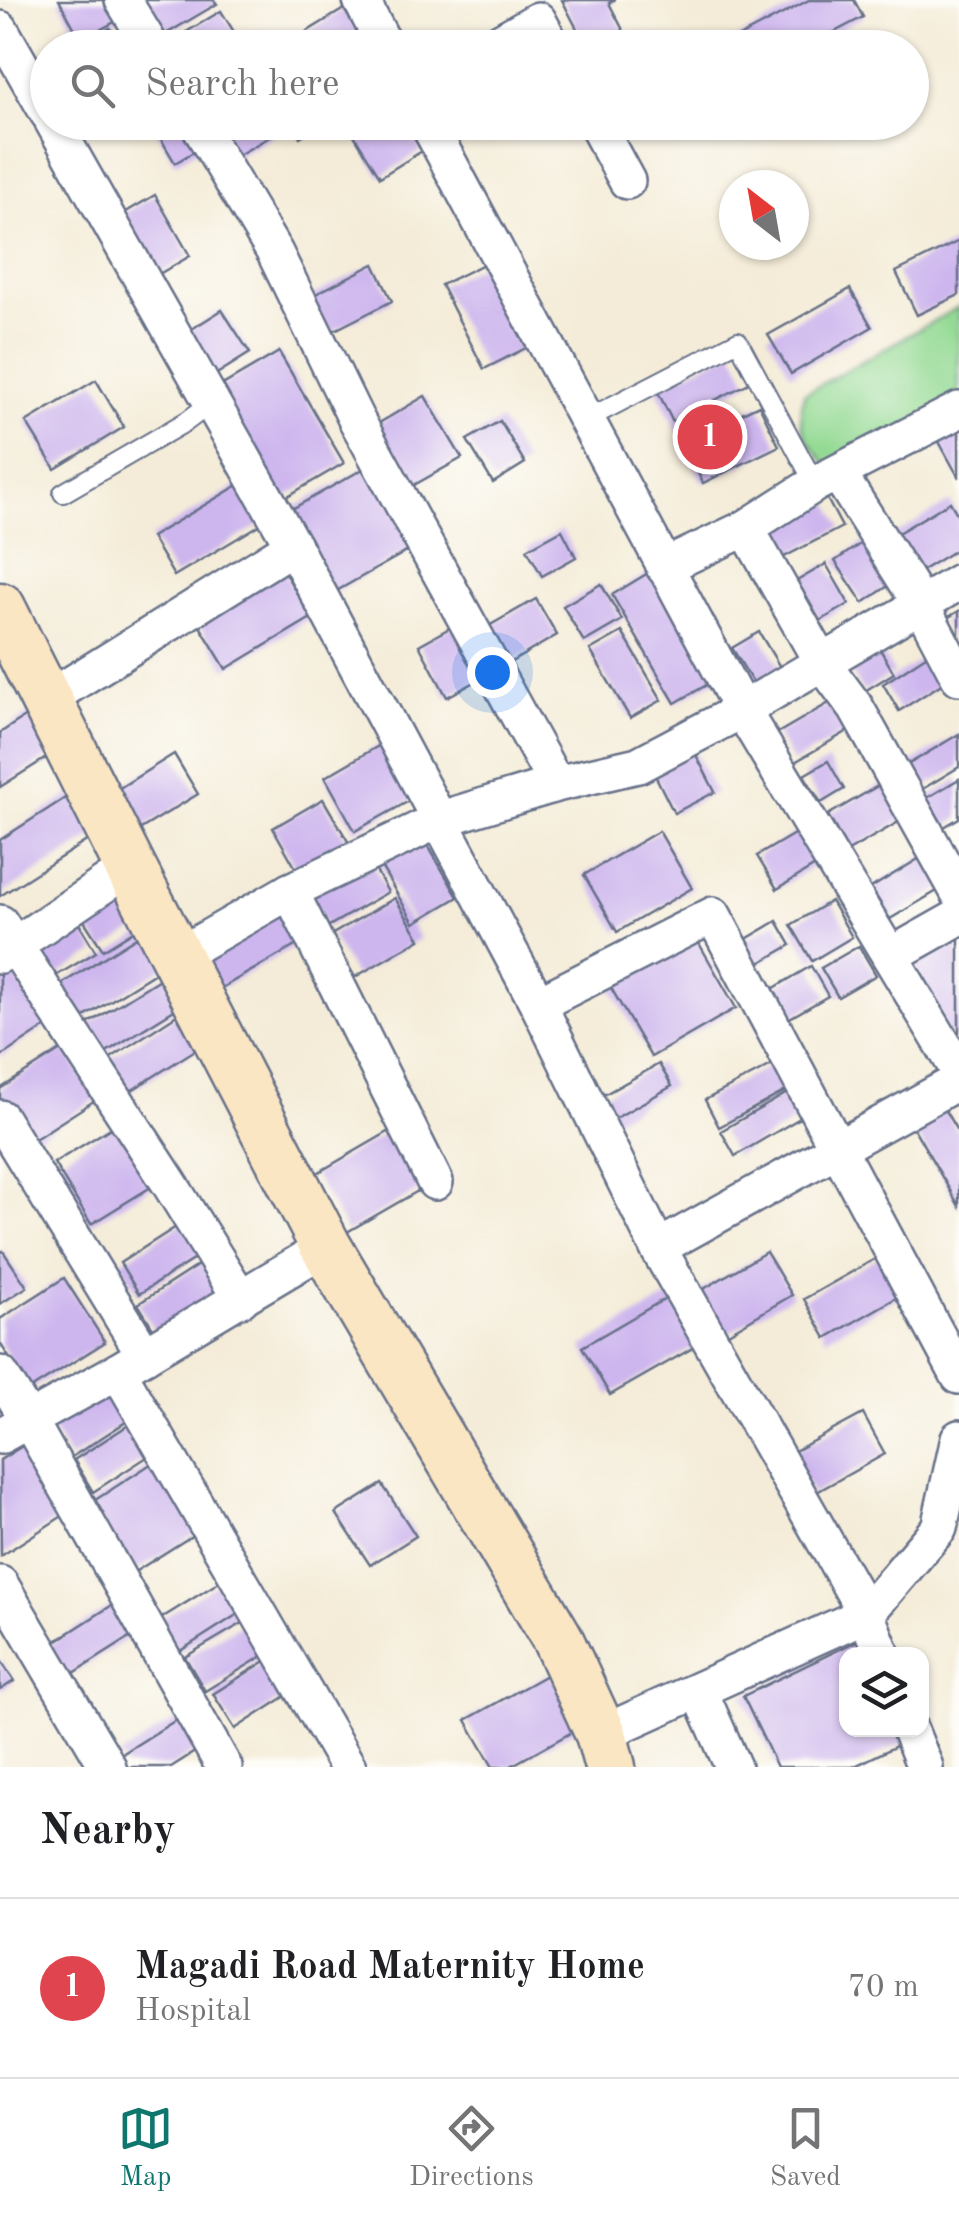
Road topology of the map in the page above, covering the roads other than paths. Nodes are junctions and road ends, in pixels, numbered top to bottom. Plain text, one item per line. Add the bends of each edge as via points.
1 (123, 0) edge
2 (361, 0) edge
3 (0, 29) edge
4 (141, 30) edge
5 (377, 30) edge
6 (521, 30) edge
7 (543, 30) edge
8 (30, 82) edge
9 (63, 140) edge
10 (208, 140) edge
11 (436, 140) edge
12 (605, 140) edge
13 (627, 181) dead end
14 (211, 403) junction
15 (959, 410) edge
16 (585, 420) junction
17 (827, 478) junction
18 (64, 493) dead end
19 (746, 528) junction
20 (293, 546) junction
21 (664, 566) junction
22 (959, 582) edge
23 (920, 604) junction
24 (0, 608) edge
25 (821, 662) junction
26 (959, 677) edge
27 (46, 700) junction
28 (742, 710) junction
29 (556, 784) junction
30 (441, 819) junction
31 (130, 867) junction
32 (290, 891) junction
33 (959, 892) edge
34 (959, 916) edge
35 (5, 941) edge
36 (178, 956) junction
37 (890, 956) junction
38 (538, 1004) junction
39 (959, 1071) edge
40 (959, 1082) edge
41 (0, 1118) edge
42 (837, 1149) junction
43 (436, 1182) dead end
44 (326, 1247) junction
45 (658, 1248) junction
46 (241, 1300) junction
47 (132, 1363) junction
48 (0, 1374) edge
49 (959, 1376) edge
50 (14, 1428) edge
51 (959, 1438) edge
52 (949, 1528) edge
53 (0, 1584) edge
54 (866, 1614) junction
55 (879, 1647) edge
56 (699, 1690) junction
57 (913, 1737) edge
58 (606, 1751) edge
59 (340, 1764) edge
60 (108, 1767) edge
61 (224, 1767) edge
62 (733, 1767) edge
63 (925, 1767) edge

1 - 4 street
2 - 5 street
3 - 8 street
6 - 7 street via 538,20
9 - 14 street
10 - 29 street via 276,253 356,417
11 - 16 street
12 - 13 street
14 - 18 lane
14 - 20 street
15 - 17 street
16 - 17 lane via 738,341
16 - 21 street
17 - 19 street
17 - 23 street
19 - 21 street
19 - 25 street
20 - 27 street
20 - 30 street
21 - 28 street
22 - 23 street
23 - 25 street
23 - 26 street
24 - 27 street
25 - 28 street
25 - 33 street via 856,708
27 - 31 street
28 - 29 street via 638,765
28 - 37 street
29 - 30 street
30 - 32 street
30 - 38 street
31 - 35 street
31 - 36 street
32 - 36 street
32 - 43 street
34 - 37 street
35 - 46 street
36 - 44 street
37 - 39 street
38 - 42 street via 712,915
38 - 45 street
40 - 42 street
41 - 47 street
42 - 45 street
42 - 49 street
44 - 46 street
44 - 58 street via 557,1638
45 - 54 street
46 - 47 street
47 - 50 street
47 - 59 street
48 - 50 street
50 - 61 street
51 - 52 street
52 - 54 street
53 - 60 street
54 - 55 street
54 - 56 street
56 - 58 street
56 - 62 street
57 - 63 street

